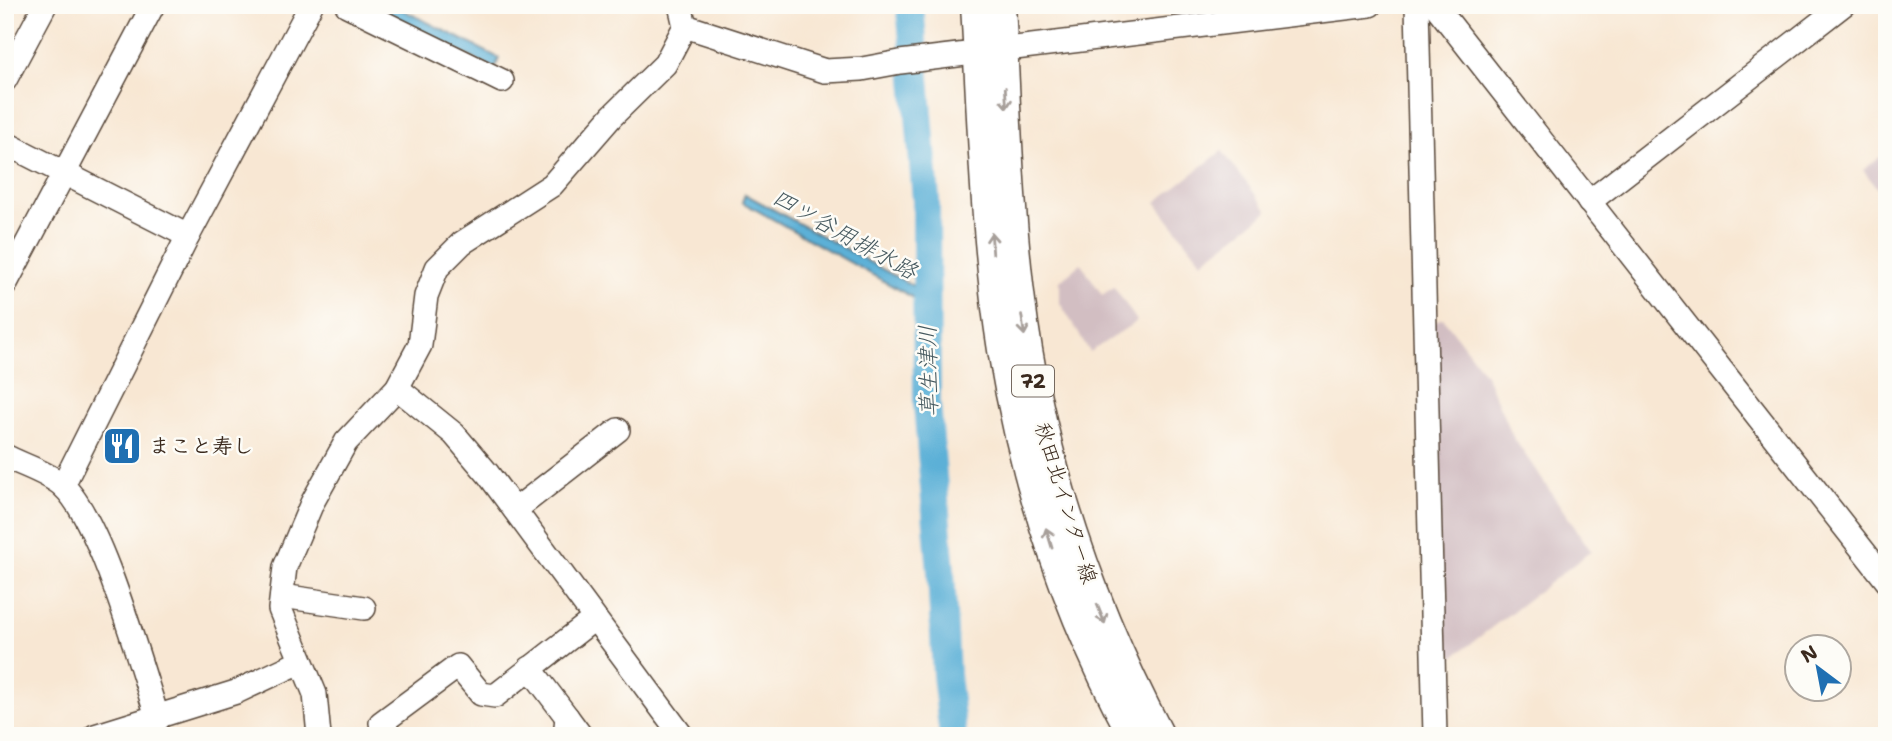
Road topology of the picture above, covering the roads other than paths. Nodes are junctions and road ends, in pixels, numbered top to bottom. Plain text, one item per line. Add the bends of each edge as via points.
1 (45, 5) edge
2 (153, 5) edge
3 (311, 5) edge
4 (348, 5) edge
5 (976, 5) edge
6 (1000, 5) edge
7 (1370, 5) edge
8 (1417, 5) edge
9 (1435, 5) edge
10 (1843, 5) edge
11 (683, 16) edge
12 (991, 53) junction
13 (5, 80) edge
14 (502, 80) dead end
15 (5, 143) edge
16 (65, 172) junction
17 (1589, 202) junction
18 (188, 236) junction
19 (5, 285) edge
20 (397, 388) junction
21 (618, 430) dead end
22 (5, 456) edge
23 (62, 485) junction
24 (515, 510) junction
25 (1887, 581) edge
26 (282, 596) junction
27 (364, 608) dead end
28 (594, 619) junction
29 (300, 662) junction
30 (530, 668) junction
31 (158, 719) junction
32 (566, 726) edge
33 (95, 736) edge
34 (319, 736) edge
35 (390, 736) edge
36 (581, 736) edge
37 (682, 736) edge
38 (1134, 736) edge
39 (1159, 736) edge
40 (1435, 736) edge

1 - 13 street
2 - 16 street
3 - 18 street
4 - 14 street
5 - 12 main road, 秋田北インター線 / 72
6 - 12 main road, 秋田北インター線 / 72
7 - 12 street
8 - 40 street
9 - 17 street
10 - 17 street
11 - 12 street via 825,71
11 - 20 street via 665,64 612,116 552,186 463,243 437,268 426,296 420,345
38 -> 12 main road, 秋田北インター線 / 72 via 1063,581 1021,435 998,306
12 -> 39 main road, 秋田北インター線 / 72 via 1019,293 1046,442 1090,587
15 - 16 street
16 - 18 street
16 - 19 street
17 - 25 street
18 - 23 street
20 - 24 street via 454,434
20 - 26 street via 346,442 332,466 285,567
21 - 24 street
22 - 23 street
23 - 31 street via 85,518 101,553
24 - 28 street
26 - 27 street
26 - 29 street via 280,609
28 - 30 street
28 - 37 street
29 - 31 street via 236,692
29 - 34 street via 314,694
30 - 32 street
30 - 35 street via 495,696 481,694 458,666 381,723
31 - 33 street
32 - 36 street

